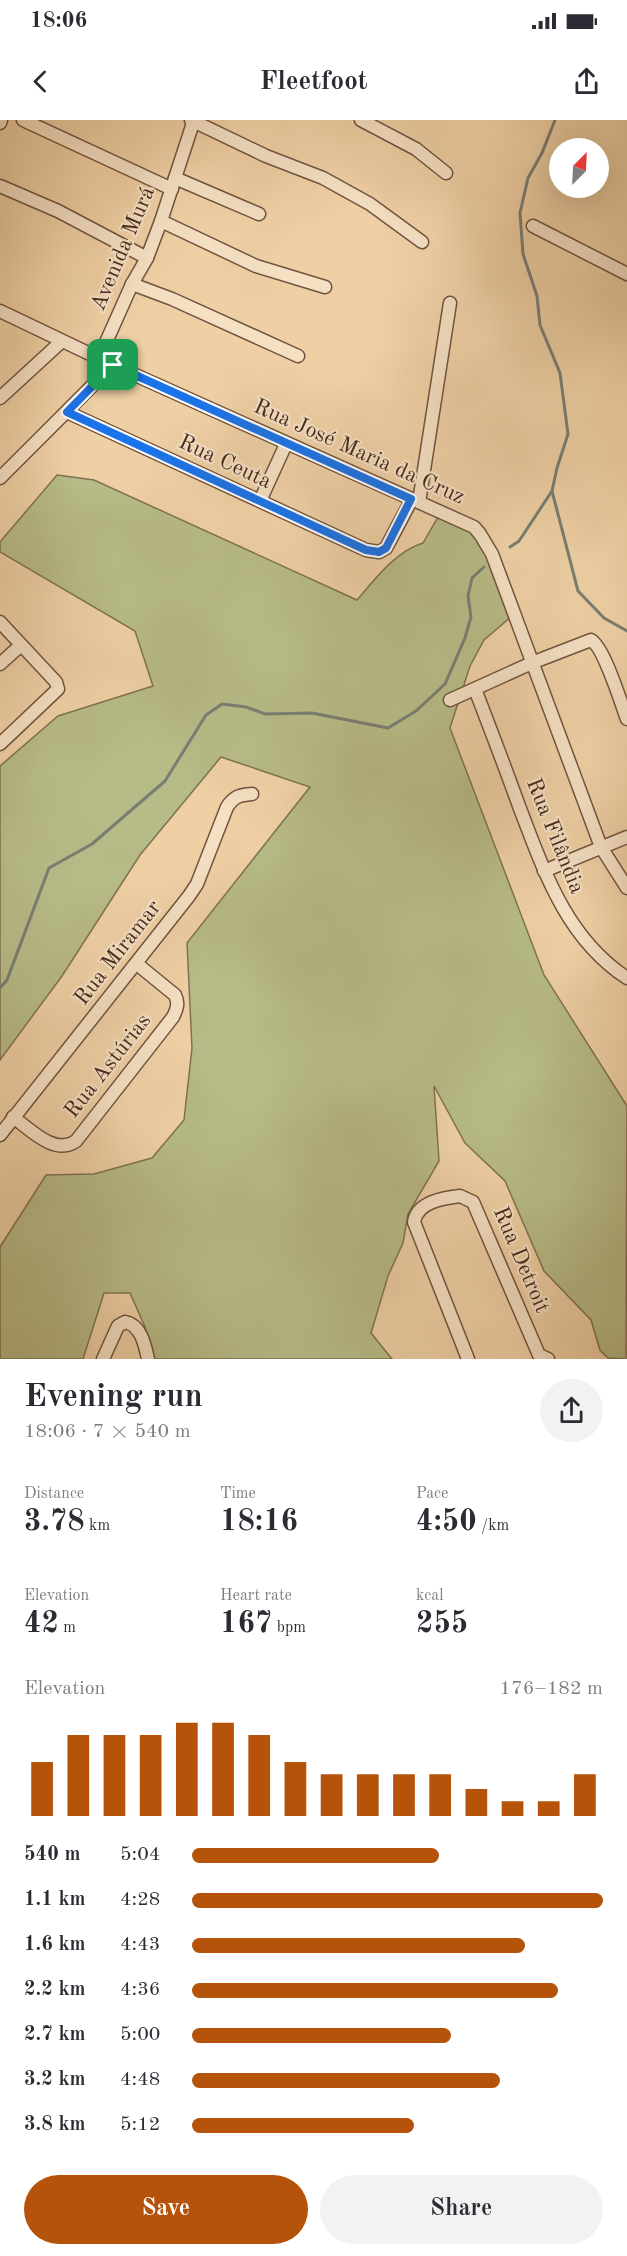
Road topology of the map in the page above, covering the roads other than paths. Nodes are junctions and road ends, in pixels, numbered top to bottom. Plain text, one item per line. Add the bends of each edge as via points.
1 (24, 120) edge
2 (193, 120) edge
3 (361, 120) edge
4 (446, 173) dead end
5 (173, 184) junction
6 (0, 186) edge
7 (259, 214) dead end
8 (161, 221) junction
9 (532, 226) dead end
10 (422, 242) dead end
11 (147, 258) junction
12 (627, 274) edge
13 (132, 284) junction
14 (325, 287) dead end
15 (450, 303) dead end
16 (1, 313) edge
17 (62, 341) junction
18 (298, 356) dead end
19 (99, 358) junction
20 (113, 365) junction
21 (0, 398) edge
22 (67, 412) junction
23 (286, 444) junction
24 (0, 478) edge
25 (415, 500) junction
26 (260, 501) junction
27 (0, 622) edge
28 (21, 645) junction
29 (534, 662) junction
30 (0, 664) edge
31 (475, 689) junction
32 (450, 700) dead end
33 (627, 719) edge
34 (0, 744) edge
35 (252, 794) dead end
36 (627, 837) edge
37 (601, 847) junction
38 (544, 871) junction
39 (627, 888) edge
40 (137, 964) junction
41 (627, 978) edge
42 (14, 1117) junction
43 (0, 1135) edge
44 (542, 1358) edge
45 (103, 1359) edge
46 (148, 1359) edge
47 (468, 1359) edge

1 - 5 street
2 - 5 street, Avenida Murá
2 - 10 street via 266,156 323,178 370,204
3 - 4 street via 416,149
5 - 7 street
5 - 8 street, Avenida Murá
6 - 11 street via 58,211
8 - 11 street, Avenida Murá
8 - 14 street via 256,266
9 - 12 street
11 - 13 street, Avenida Murá
13 - 18 street
13 - 19 street, Avenida Murá
15 - 25 street
16 - 17 street, Rua José Maria da Cruz
17 - 19 street, Rua José Maria da Cruz
17 - 21 street
19 - 20 street, Rua José Maria da Cruz
20 - 22 street
20 - 23 street, Rua José Maria da Cruz
22 - 24 street
22 - 26 street, Rua Ceuta
23 - 25 street, Rua José Maria da Cruz
23 - 26 street
25 - 26 street, Rua Ceuta via 386,548 379,552 366,550
25 - 29 street, Rua José Maria da Cruz via 465,522 480,534 492,554
27 - 28 street
28 - 30 street
28 - 34 street via 58,689
29 - 31 street
29 - 33 street via 591,640 595,642 603,653
29 - 37 street, Rua José Maria da Cruz
31 - 32 street
31 - 38 street, Rua Filândia
35 - 40 street, Rua Miramar via 231,800 198,884
36 - 37 street
37 - 38 street
37 - 39 street, Rua José Maria da Cruz
38 - 41 street, Rua Filândia via 560,906 579,933
40 - 42 street, Rua Miramar
40 - 42 street, Rua Astúrias via 175,995 177,1007 76,1141 55,1145
42 - 43 street, Rua Miramar
44 - 47 street, Rua Detroit via 473,1202 460,1196 427,1204 414,1222
45 - 46 street via 122,1323 134,1325

